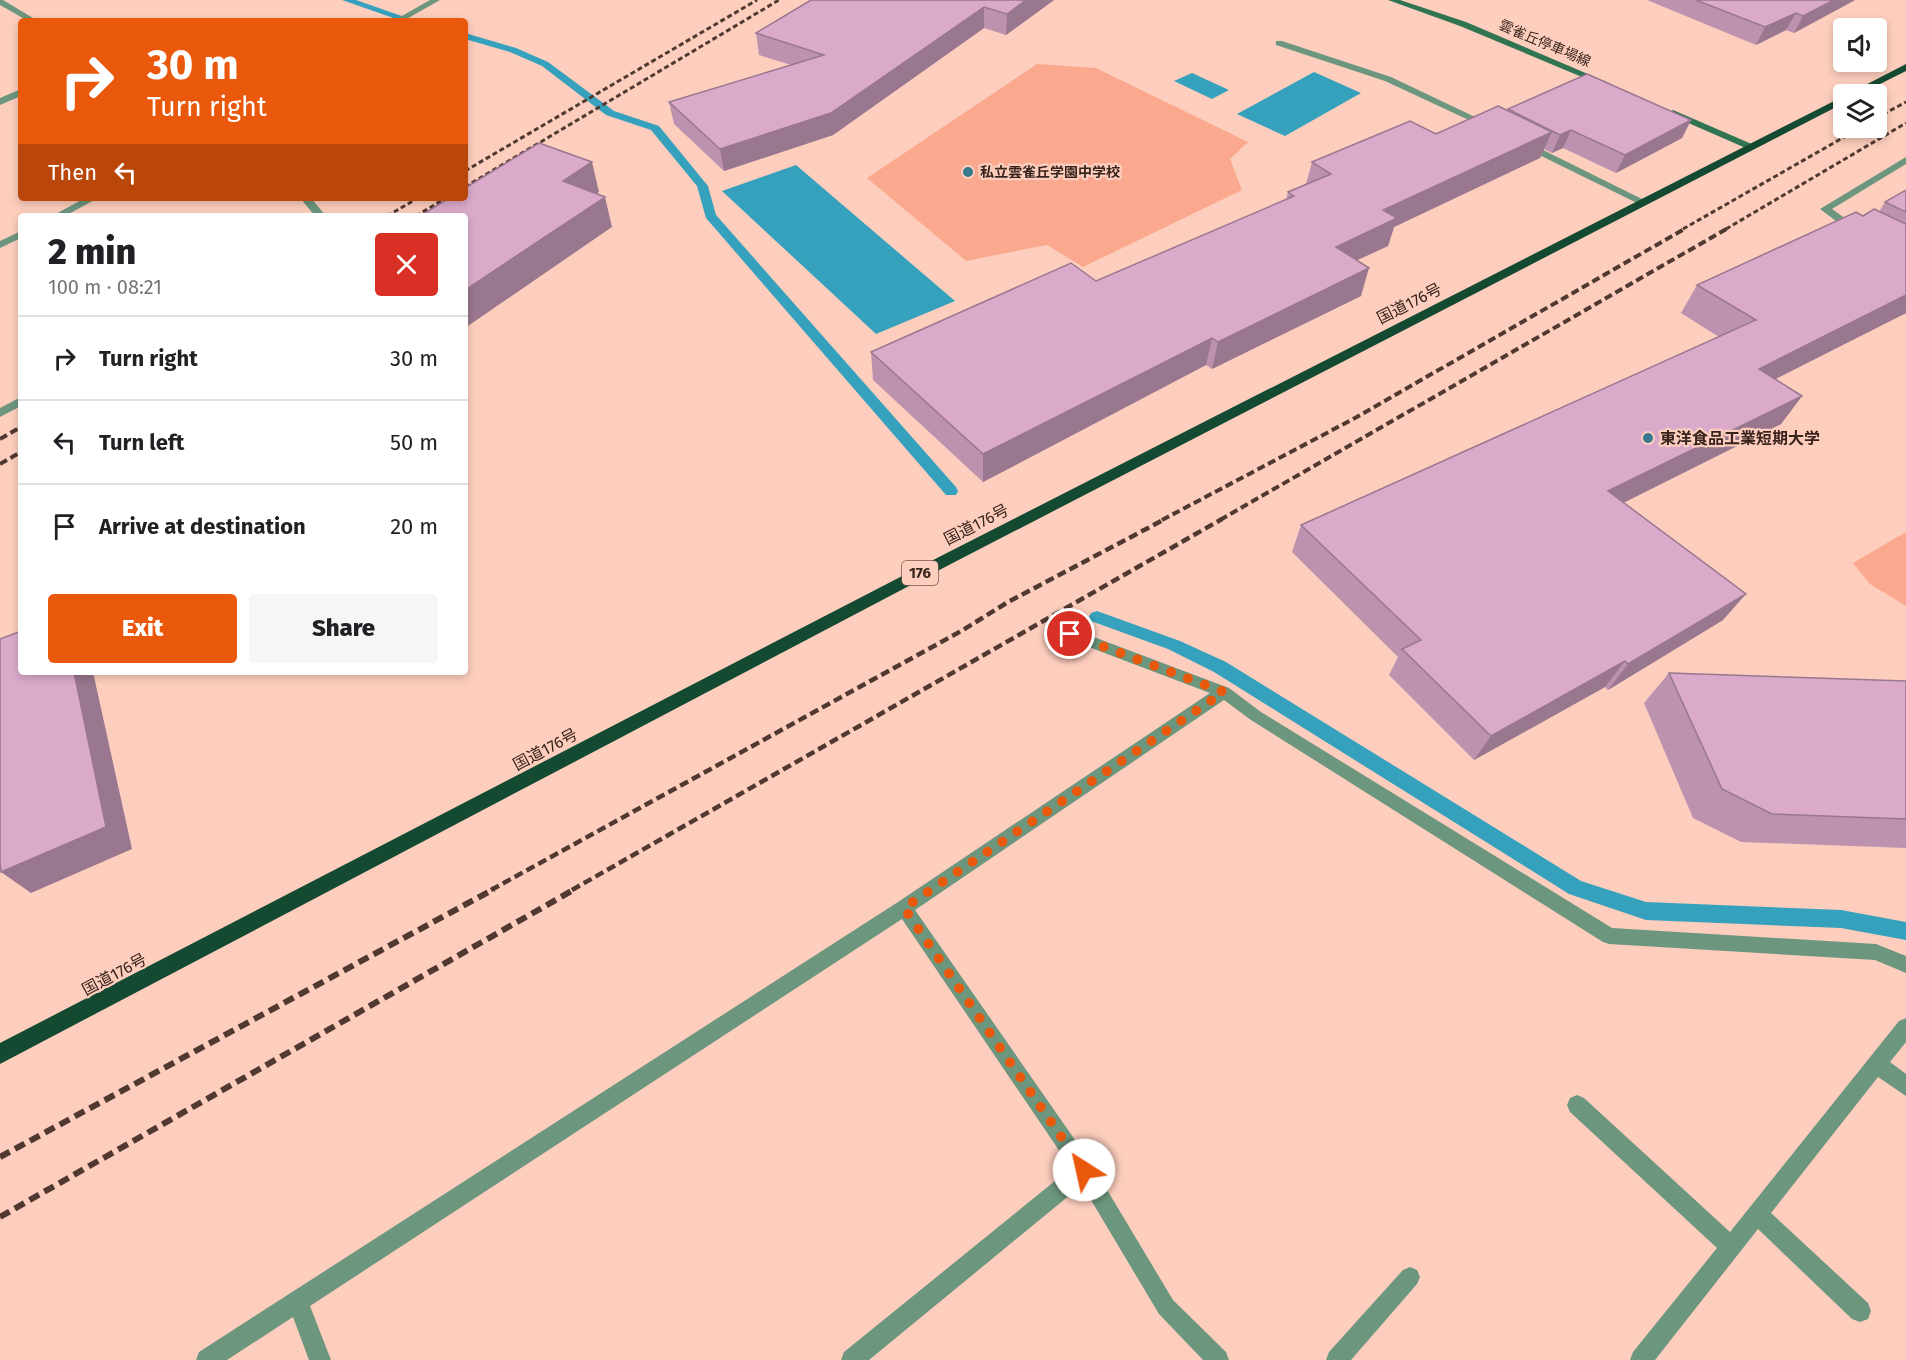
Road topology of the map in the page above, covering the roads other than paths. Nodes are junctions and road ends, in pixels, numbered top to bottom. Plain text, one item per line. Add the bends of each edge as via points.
1 (436, 0) edge
2 (1392, 0) edge
3 (0, 2) edge
4 (29, 18) edge
5 (403, 18) edge
6 (1279, 43) dead end
7 (1906, 67) edge
8 (1872, 84) edge
9 (1619, 89) edge
10 (18, 93) edge
11 (0, 102) edge
12 (1833, 105) edge
13 (1662, 108) edge
14 (1501, 132) edge
15 (1521, 142) edge
16 (1751, 147) junction
17 (1906, 160) edge
18 (87, 201) edge
19 (308, 201) edge
20 (1645, 203) junction
21 (63, 213) edge
22 (318, 213) edge
23 (18, 236) edge
24 (1867, 238) edge
25 (0, 245) edge
26 (18, 403) edge
27 (0, 413) edge
28 (1070, 634) dead end
29 (1224, 692) junction
30 (904, 908) junction
31 (1906, 964) edge
32 (1906, 1027) edge
33 (0, 1053) edge
34 (1877, 1064) junction
35 (1906, 1086) edge
36 (1577, 1106) dead end
37 (1084, 1170) junction
38 (1757, 1214) junction
39 (1731, 1247) junction
40 (1410, 1277) dead end
41 (297, 1302) junction
42 (1860, 1311) dead end
43 (207, 1360) edge
44 (320, 1360) edge
45 (852, 1360) edge
46 (1218, 1360) edge
47 (1337, 1360) edge
48 (1641, 1360) edge

1 - 5 street
2 - 9 main road, 雲雀丘停車場線 via 1492,35
3 - 4 street
6 - 14 street via 1388,79
7 - 8 highway
10 - 11 street
12 - 16 highway, 国道176号 / 176
13 - 16 main road
15 - 20 street
16 - 20 highway, 国道176号 / 176
17 - 24 street via 1826,209
18 - 21 street
19 - 22 street
20 - 33 highway, 国道176号 / 176 via 942,562
23 - 25 street
26 - 27 street
28 - 29 street
29 - 30 street
29 - 31 street via 1256,716 1609,936 1876,952
30 - 37 street
30 - 41 street
32 - 34 street
34 - 35 street
34 - 38 street
36 - 39 street
37 - 45 street
37 - 46 street via 1166,1307
38 - 39 street
38 - 42 street
39 - 48 street
40 - 47 street
41 - 43 street
41 - 44 street

